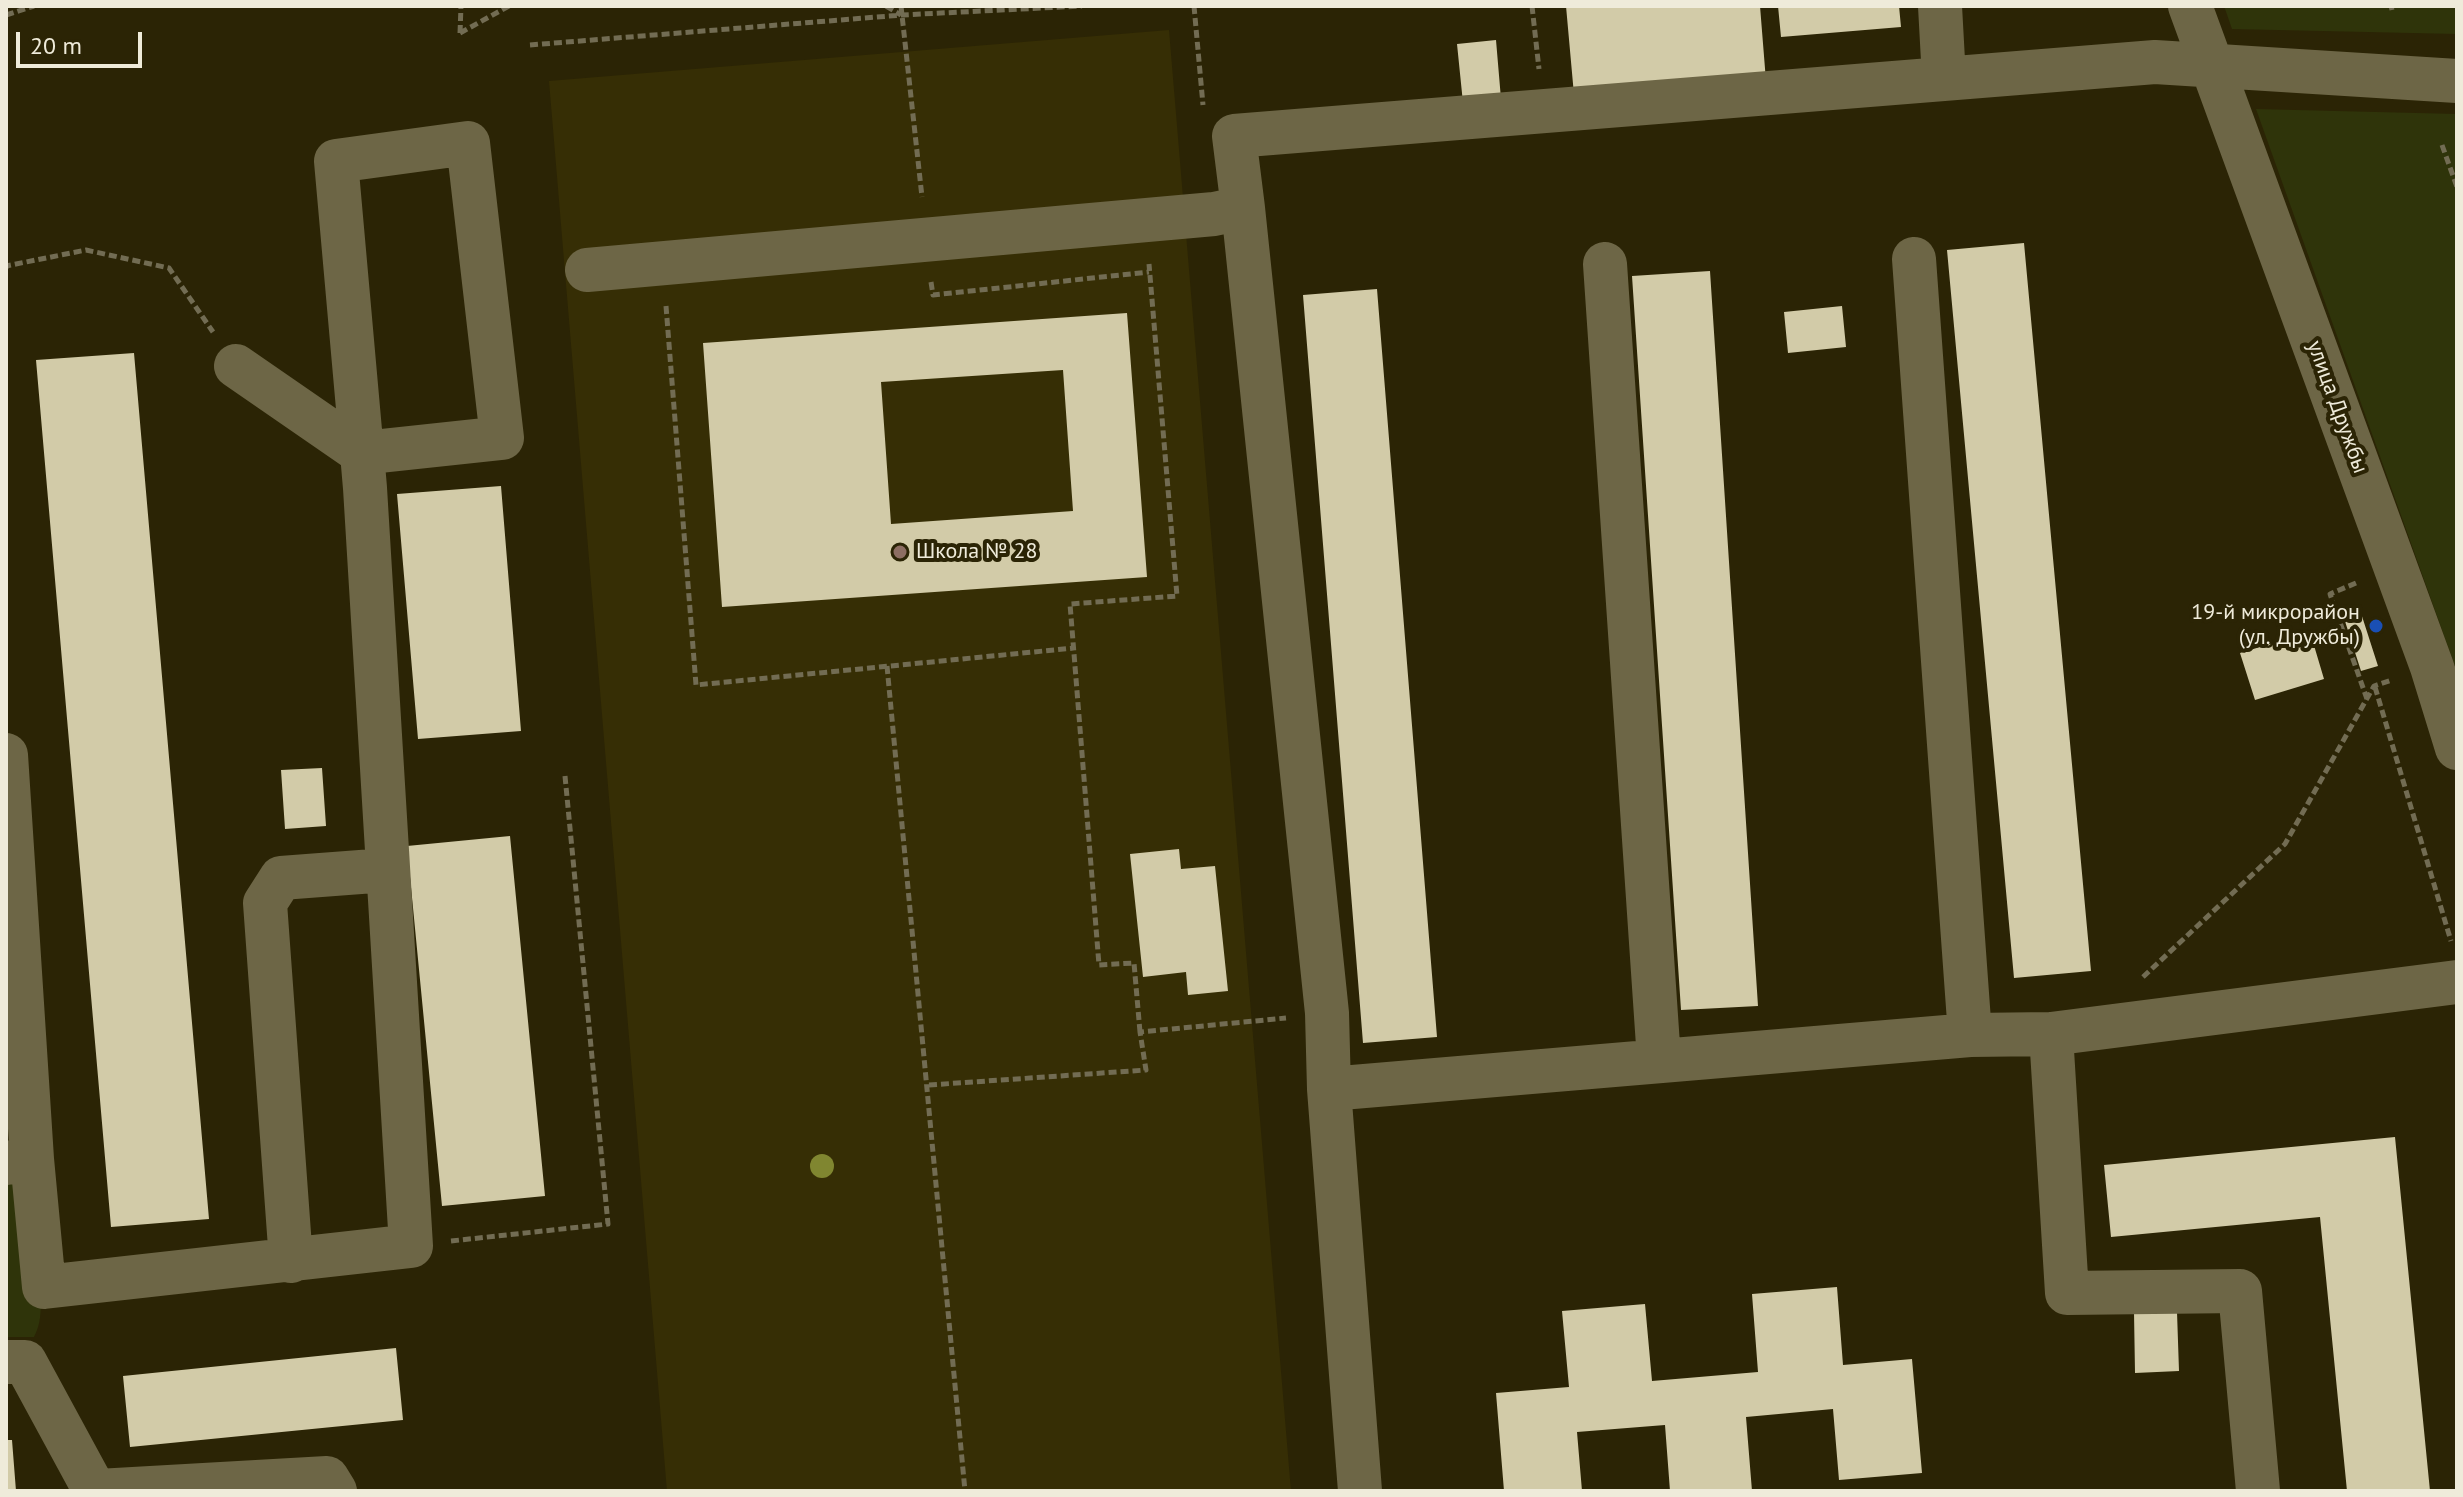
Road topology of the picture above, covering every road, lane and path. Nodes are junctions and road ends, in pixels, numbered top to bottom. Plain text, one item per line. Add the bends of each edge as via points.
1 (34, 6) edge
2 (461, 6) edge
3 (509, 6) edge
4 (886, 6) edge
5 (1082, 6) edge
6 (1532, 6) edge
7 (1940, 6) edge
8 (2190, 6) edge
9 (6, 15) edge
10 (902, 15) junction
11 (530, 45) dead end
12 (2212, 67) junction
13 (1944, 79) junction
14 (2457, 81) edge
15 (1543, 111) junction
16 (2442, 145) dead end
17 (2457, 187) edge
18 (1243, 208) junction
19 (1149, 250) dead end
20 (1914, 259) dead end
21 (663, 263) junction
22 (1605, 264) dead end
23 (6, 266) edge
24 (587, 270) dead end
25 (236, 366) joint
26 (362, 453) junction
27 (2362, 590) dead end
28 (1074, 648) junction
29 (887, 666) junction
30 (2367, 699) junction
31 (2457, 748) edge
32 (6, 755) edge
33 (565, 776) dead end
34 (387, 870) junction
35 (2457, 924) edge
36 (2448, 927) junction
37 (2455, 968) edge
38 (2142, 978) dead end
39 (1327, 1013) junction
40 (1140, 1032) junction
41 (2051, 1034) junction
42 (1970, 1035) junction
43 (1659, 1060) junction
44 (929, 1085) junction
45 (1329, 1089) junction
46 (19, 1161) edge
47 (411, 1246) junction
48 (291, 1261) junction
49 (6, 1362) edge
50 (97, 1491) edge
51 (335, 1491) edge
52 (965, 1491) edge
53 (1360, 1491) edge
54 (2258, 1491) edge

1 - 9 path
2 - 3 path via 460,33
4 - 10 path
5 - 10 path
6 - 15 path
7 - 13 street
8 - 12 street, улица Дружбы
10 - 11 path
12 - 13 street via 2155,62
12 - 14 street
12 - 31 street, улица Дружбы
13 - 15 street
15 - 18 street via 1234,136
16 - 17 path
18 - 21 street
18 - 39 street
19 - 28 path via 1177,596 1070,604
20 - 42 street
21 - 24 street
21 - 29 path via 696,685
22 - 43 street
23 - 25 path via 86,250 169,268
25 - 26 street
26 - 26 street via 502,438 468,143 336,161
26 - 34 street
27 - 30 path via 2359,582 2330,594
28 - 29 path
28 - 40 path via 1099,965 1134,963
29 - 44 path
30 - 36 path via 2374,686
30 - 38 path via 2285,844
32 - 46 street
33 - 47 path via 608,1224
34 - 47 street
34 - 48 street via 281,878 265,903
35 - 36 path
36 - 37 path
37 - 41 street
39 - 40 path
39 - 45 street
40 - 44 path via 1146,1070
41 - 42 street
41 - 54 street via 2067,1293 2240,1291
42 - 43 street
43 - 45 street
44 - 52 path
45 - 53 street
46 - 48 street via 44,1287
47 - 48 street
49 - 50 street via 25,1362
50 - 51 street via 327,1478

